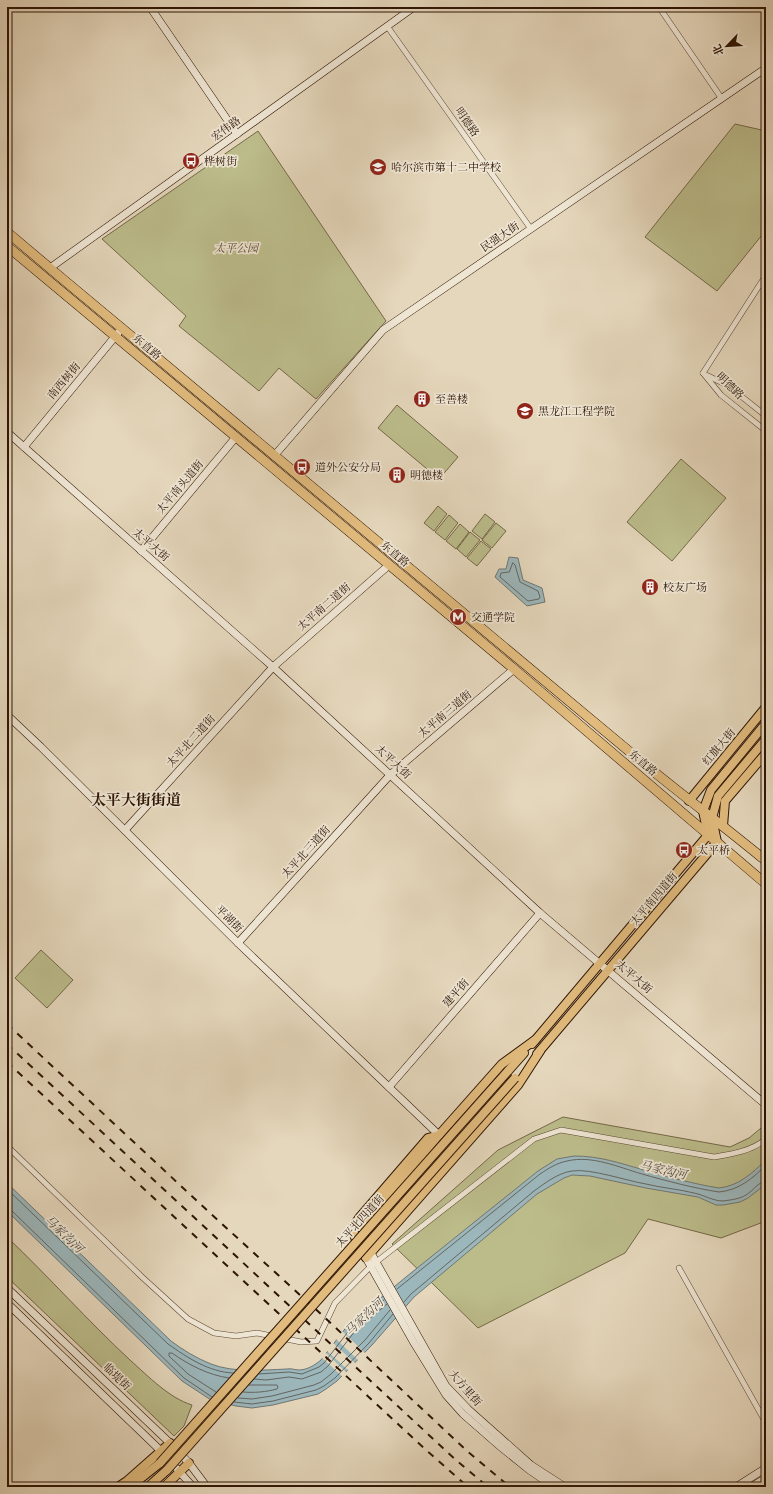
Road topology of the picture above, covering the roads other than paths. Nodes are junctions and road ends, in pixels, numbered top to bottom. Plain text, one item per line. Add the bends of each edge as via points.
1 (150, 7) edge
2 (414, 7) edge
3 (659, 7) edge
4 (387, 26) junction
5 (766, 68) edge
6 (722, 99) junction
7 (237, 134) junction
8 (531, 229) junction
9 (7, 232) edge
10 (7, 246) edge
11 (50, 268) junction
12 (766, 275) edge
13 (122, 329) junction
14 (116, 336) junction
15 (703, 374) junction
16 (766, 416) edge
17 (766, 431) edge
18 (7, 432) edge
19 (236, 437) junction
20 (24, 447) junction
21 (274, 456) junction
22 (141, 551) junction
23 (389, 565) junction
24 (273, 667) junction
25 (514, 669) junction
26 (766, 707) edge
27 (7, 715) edge
28 (766, 723) edge
29 (766, 739) edge
30 (766, 752) edge
31 (390, 775) junction
32 (689, 801) junction
33 (702, 810) junction
34 (712, 818) junction
35 (723, 826) junction
36 (125, 830) junction
37 (708, 835) junction
38 (717, 842) junction
39 (766, 861) edge
40 (766, 884) edge
41 (540, 913) junction
42 (238, 943) junction
43 (600, 963) junction
44 (608, 970) junction
45 (535, 1040) junction
46 (540, 1051) junction
47 (389, 1087) junction
48 (766, 1105) edge
49 (439, 1135) junction
50 (766, 1139) edge
51 (7, 1146) edge
52 (368, 1256) junction
53 (373, 1264) junction
54 (679, 1268) dead end
55 (7, 1288) edge
56 (7, 1303) edge
57 (410, 1330) junction
58 (766, 1422) edge
59 (170, 1443) junction
60 (161, 1451) junction
61 (189, 1463) junction
62 (766, 1468) edge
63 (179, 1472) junction
64 (766, 1478) edge
65 (118, 1487) edge
66 (130, 1487) edge
67 (148, 1487) edge
68 (164, 1487) edge
69 (193, 1487) edge
70 (207, 1487) edge
71 (554, 1487) edge
72 (565, 1487) edge
73 (736, 1487) edge
74 (751, 1487) edge

1 - 7 street
2 - 4 street, 宏伟路
3 - 6 street
4 - 7 street, 宏伟路
4 - 8 street, 明德路
5 - 6 street, 民强大街
6 - 8 street, 民强大街
7 - 11 street, 宏伟路
8 - 21 street, 民强大街 via 383,330
9 - 11 highway, 东直路
10 - 14 highway, 东直路
11 - 13 highway, 东直路
12 - 15 street
13 - 14 street, 南西树街
13 - 21 highway, 东直路
14 - 19 highway, 东直路
14 - 20 street, 南西树街
15 - 16 street, 明德路 via 727,385
15 - 17 street, 明德路 via 721,395
18 - 20 street, 太平大街
19 - 22 street, 太平南头道街
19 - 23 highway, 东直路
20 - 22 street, 太平大街
21 - 32 highway, 东直路
22 - 24 street, 太平大街
23 - 24 street, 太平南二道街
23 - 25 highway, 东直路
24 - 31 street, 太平大街
24 - 36 street, 太平北二道街
25 - 31 street, 太平南三道街
25 - 37 highway, 东直路
26 - 32 main road, 红旗大街
27 - 36 street, 平湖街
28 - 33 main road, 红旗大街 via 711,790
29 - 34 main road via 718,796
30 - 35 main road via 725,801
31 - 41 street, 太平大街
31 - 42 street, 太平北三道街
32 - 33 highway, 东直路
33 - 34 highway, 东直路
33 - 37 main road
34 - 35 highway, 东直路
34 - 38 main road
35 - 39 highway, 东直路
36 - 42 street, 平湖街
37 - 38 highway, 东直路
37 - 43 main road, 太平南四道街
38 - 40 highway, 东直路
38 - 44 main road, 太平南四道街
41 - 43 street, 太平大街
41 - 47 street, 建平街
42 - 47 street, 平湖街
43 - 44 street, 太平大街
43 - 45 main road, 太平北四道街
44 - 46 main road, 太平北四道街
44 - 48 street, 太平大街
45 - 49 main road via 502,1064
45 - 66 main road, 太平北四道街, bridge via 160,1463
46 - 52 main road via 518,1085
46 - 67 main road, 太平北四道街, bridge via 168,1470
47 - 49 street, 平湖街
49 - 52 main road via 428,1138 356,1222 354,1236
50 - 53 street via 738,1153 714,1157 561,1130 534,1139
51 - 53 street via 182,1314 214,1333 236,1336 257,1333 301,1342 317,1341 335,1303
52 - 53 street, 大方里街
53 - 57 street, 大方里街
54 - 58 street
55 - 59 street, 临堤街
56 - 60 street, 临堤街
57 - 71 street, 大方里街 via 439,1386 455,1406 528,1469
57 - 72 street, 大方里街 via 452,1393 531,1465
59 - 60 main road
59 - 61 street, 临堤街
60 - 63 street, 临堤街
60 - 65 main road
61 - 63 main road
61 - 70 street, 临堤街
62 - 73 street
63 - 68 main road
63 - 69 street, 临堤街
64 - 74 street

